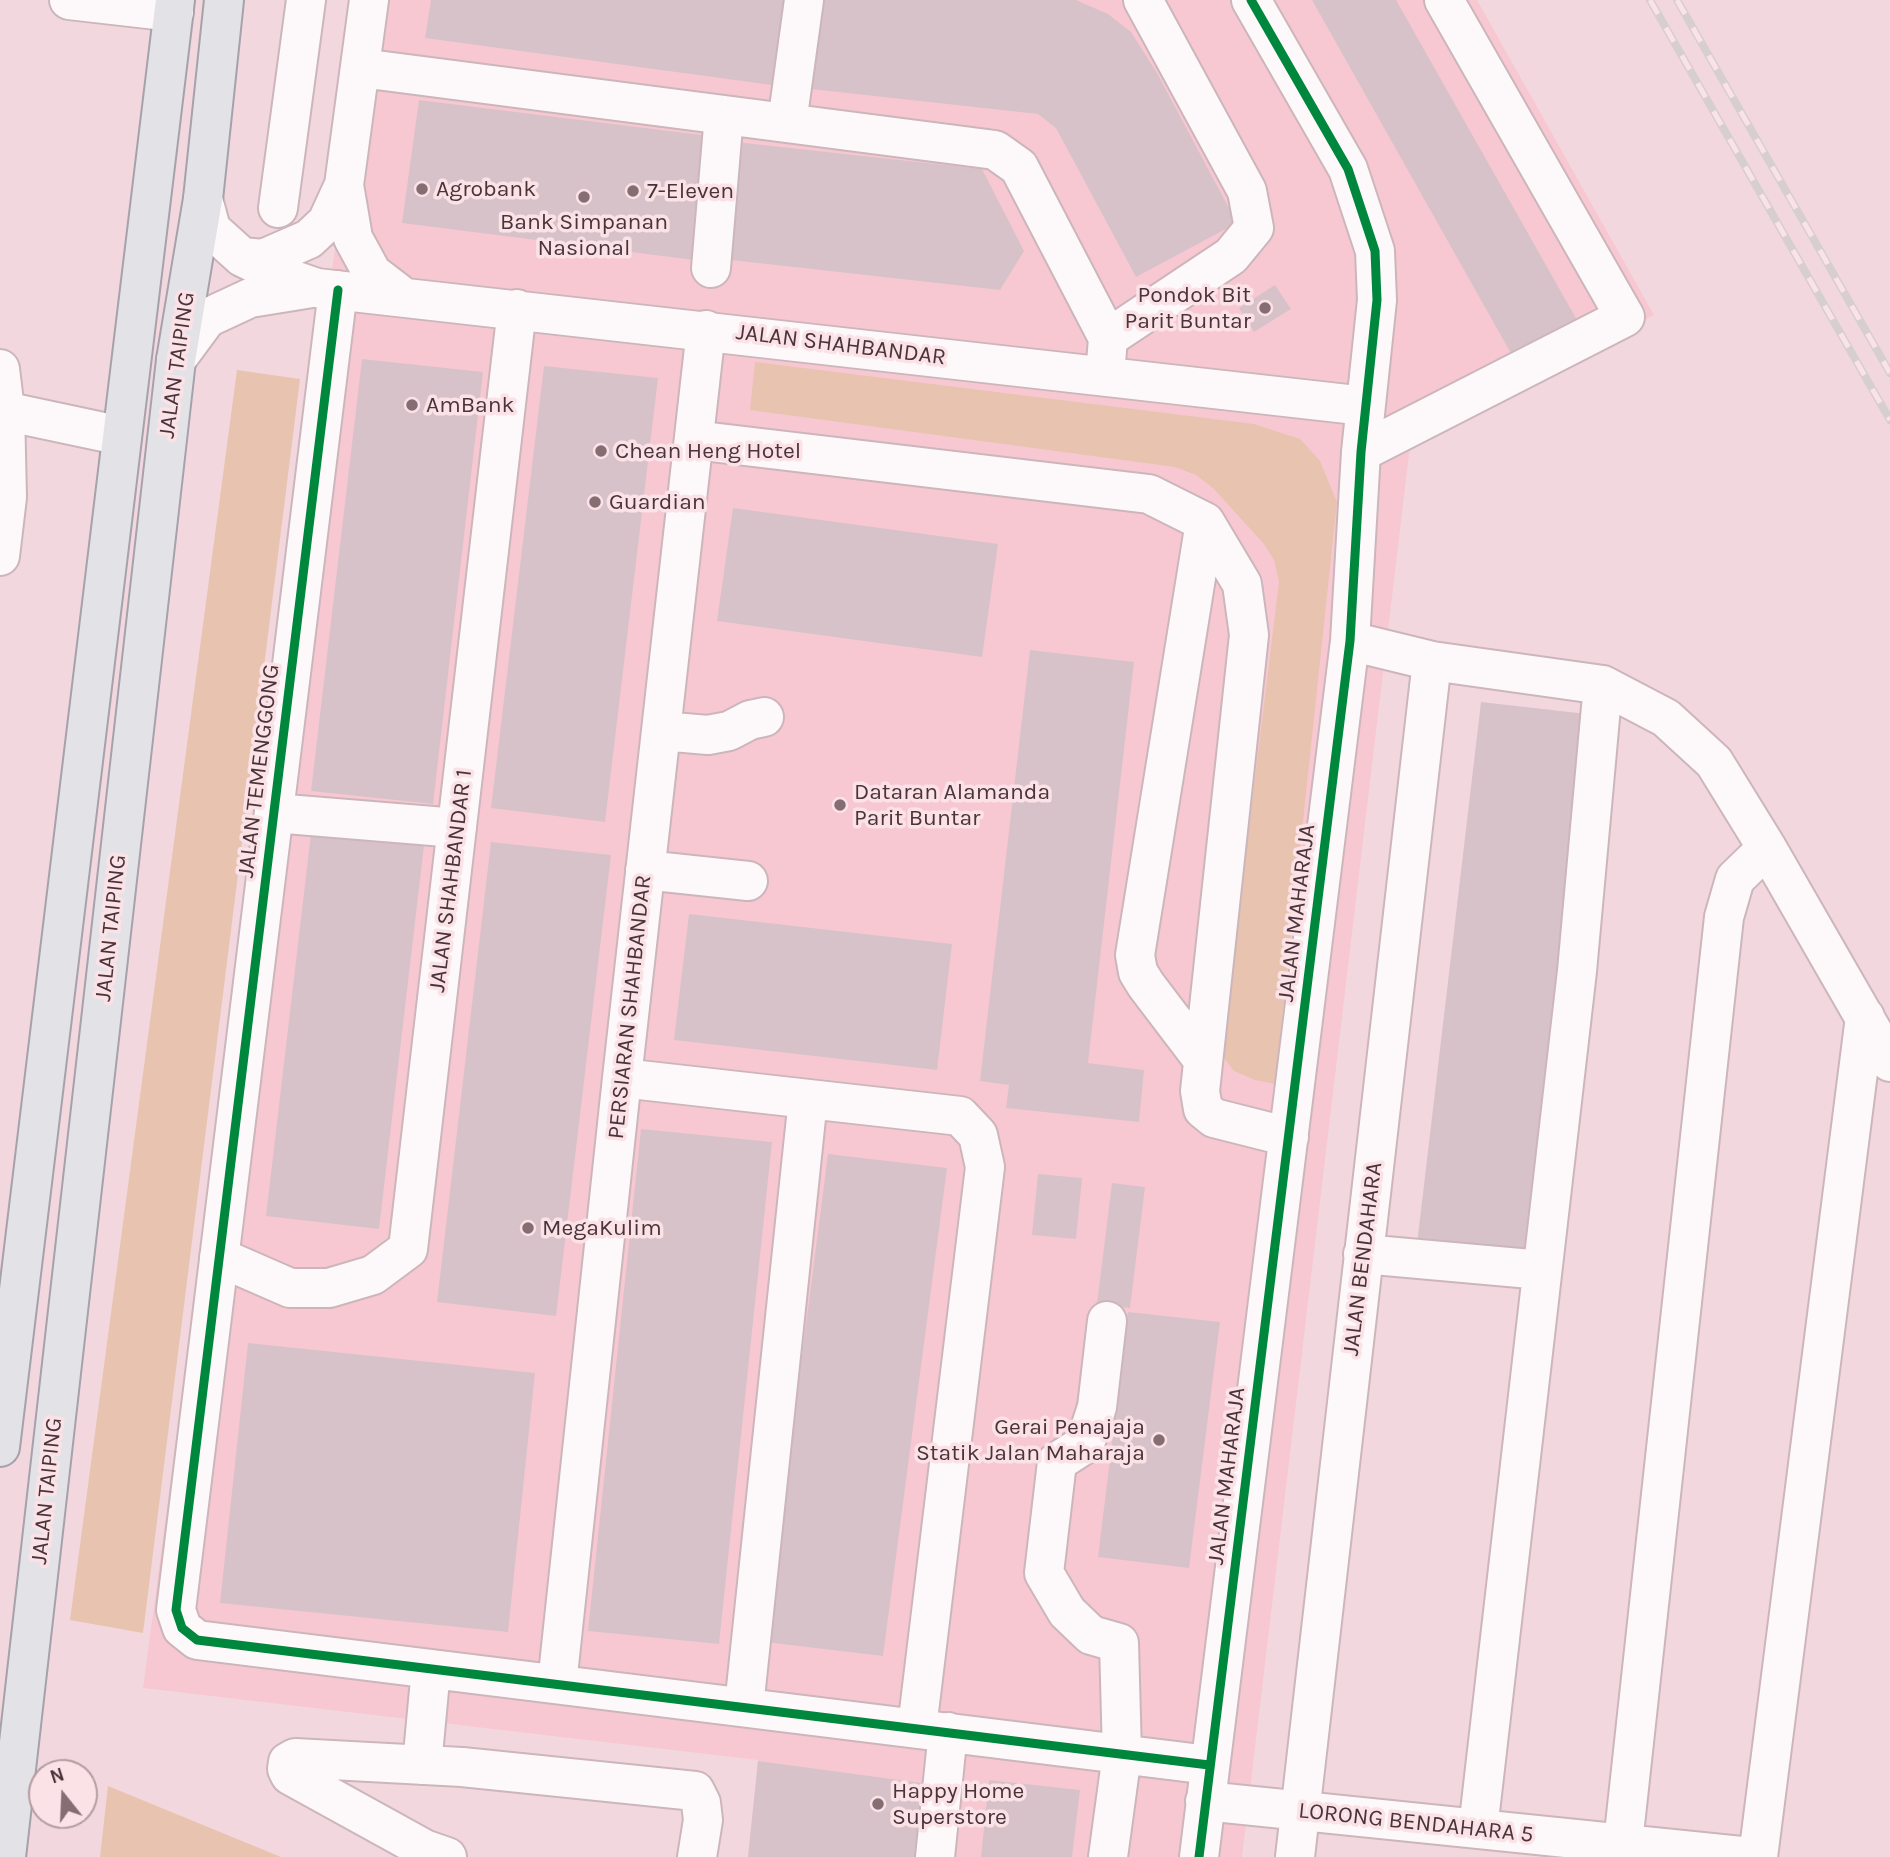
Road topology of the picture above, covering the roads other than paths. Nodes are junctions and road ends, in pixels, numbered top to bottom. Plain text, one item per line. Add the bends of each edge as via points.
1 (69, 0) edge
2 (224, 0) edge
3 (306, 0) edge
4 (366, 0) edge
5 (804, 0) edge
6 (1143, 0) edge
7 (1251, 0) edge
8 (1444, 0) edge
9 (175, 6) edge
10 (361, 68) junction
11 (724, 115) junction
12 (787, 123) junction
13 (345, 186) junction
14 (203, 200) junction
15 (278, 208) dead end
16 (242, 257) junction
17 (711, 268) dead end
18 (328, 289) junction
19 (402, 296) junction
20 (517, 309) junction
21 (706, 330) junction
22 (1108, 338) junction
23 (176, 360) junction
24 (0, 369) edge
25 (1105, 376) junction
26 (1365, 405) junction
27 (3, 410) edge
28 (122, 436) junction
29 (694, 440) junction
30 (1360, 452) junction
31 (1205, 522) junction
32 (0, 556) edge
33 (1350, 641) junction
34 (1432, 662) junction
35 (1603, 685) junction
36 (764, 717) dead end
37 (662, 731) junction
38 (274, 813) junction
39 (457, 828) junction
40 (1767, 848) junction
41 (645, 870) junction
42 (748, 881) dead end
43 (1865, 1017) junction
44 (1203, 1060) junction
45 (1890, 1062) edge
46 (622, 1078) junction
47 (808, 1099) junction
48 (1289, 1137) junction
49 (1363, 1254) junction
50 (219, 1257) junction
51 (1542, 1270) junction
52 (1107, 1321) dead end
53 (0, 1447) edge
54 (431, 1668) junction
55 (557, 1684) junction
56 (744, 1707) junction
57 (932, 1730) junction
58 (1122, 1754) junction
59 (422, 1765) junction
60 (1207, 1783) junction
61 (1300, 1811) junction
62 (1478, 1829) junction
63 (1623, 1843) junction
64 (6, 1857) edge
65 (447, 1857) edge
66 (697, 1857) edge
67 (935, 1857) edge
68 (1108, 1857) edge
69 (1199, 1857) edge
70 (1295, 1857) edge
71 (1752, 1857) edge
72 (1758, 1857) edge

1 - 9 street
2 - 14 main road, JALAN TAIPING
3 - 15 street
4 - 10 street
5 - 12 street
6 - 22 street via 1247,191 1254,228 1231,256
7 - 26 street, JALAN MAHARAJA via 1348,169 1375,251 1377,299
8 - 30 street via 1625,317
9 - 28 main road, JALAN TAIPING
10 - 11 street
10 - 13 street
11 - 12 street
11 - 17 street
12 - 22 street via 995,150 1019,167
13 - 16 street via 327,222 310,239 263,259
13 - 19 street via 353,238 372,273
14 - 16 street, JALAN SHAHBANDAR via 211,229
14 - 23 main road, JALAN TAIPING
16 - 18 street, JALAN SHAHBANDAR via 279,275
18 - 19 street, JALAN SHAHBANDAR
18 - 23 street, JALAN SHAHBANDAR via 250,298 206,318
18 - 38 street, JALAN TEMENGGONG
19 - 20 street, JALAN SHAHBANDAR
20 - 21 street, JALAN SHAHBANDAR
20 - 39 street, JALAN SHAHBANDAR 1
21 - 25 street, JALAN SHAHBANDAR
21 - 29 street, PERSIARAN SHAHBANDAR
22 - 25 street
23 - 64 main road, JALAN TAIPING
24 - 27 street
25 - 26 street, JALAN SHAHBANDAR
26 - 30 street, JALAN MAHARAJA
27 - 28 street
27 - 32 street via 7,497
28 - 53 main road, JALAN TAIPING
29 - 31 street via 1149,494
29 - 37 street, PERSIARAN SHAHBANDAR
30 - 33 street, JALAN MAHARAJA
31 - 44 street via 1242,584 1249,635
31 - 44 street via 1135,955 1146,985
33 - 34 street
33 - 48 street, JALAN MAHARAJA
34 - 35 street
34 - 49 street, JALAN BENDAHARA
35 - 40 street via 1666,718 1714,762
35 - 51 street via 1577,971
36 - 37 street via 708,735
37 - 41 street, PERSIARAN SHAHBANDAR
38 - 39 street
38 - 50 street, JALAN TEMENGGONG
39 - 50 street, JALAN SHAHBANDAR 1 via 408,1249 373,1275 329,1288 290,1288
40 - 43 street
40 - 63 street via 1735,879 1724,916
41 - 42 street
41 - 46 street, PERSIARAN SHAHBANDAR
43 - 45 street
43 - 72 street
44 - 48 street via 1203,1109 1214,1118
46 - 47 street
46 - 55 street, PERSIARAN SHAHBANDAR
47 - 56 street
47 - 57 street via 960,1116 978,1135 985,1167
48 - 60 street, JALAN MAHARAJA
49 - 51 street
49 - 61 street, JALAN BENDAHARA
50 - 54 street, JALAN TEMENGGONG via 177,1610 182,1628 197,1640
51 - 62 street
52 - 58 street via 1097,1407 1085,1444 1057,1462 1044,1573 1067,1612 1091,1635 1119,1643
54 - 55 street, JALAN TEMENGGONG
54 - 59 street
55 - 56 street, LORONG BENDAHARA 5
56 - 57 street, LORONG BENDAHARA 5
57 - 58 street, LORONG BENDAHARA 5
57 - 67 street
58 - 60 street, LORONG BENDAHARA 5
58 - 68 street
59 - 65 street via 295,1758 287,1769 290,1775 424,1849
59 - 66 street via 695,1791 703,1820
60 - 61 street, LORONG BENDAHARA 5
60 - 69 street, JALAN MAHARAJA
61 - 62 street, LORONG BENDAHARA 5
61 - 70 street, JALAN BENDAHARA
62 - 63 street, LORONG BENDAHARA 5
63 - 71 street, LORONG BENDAHARA 5

